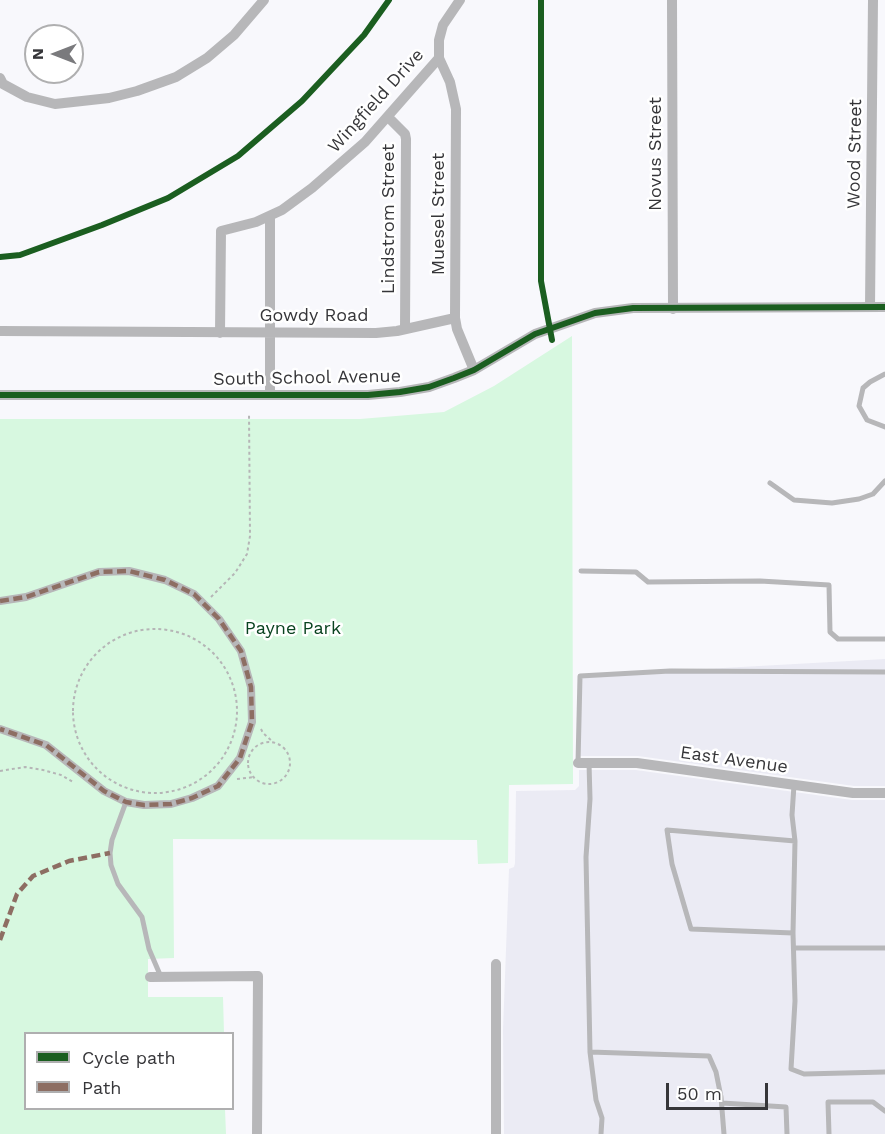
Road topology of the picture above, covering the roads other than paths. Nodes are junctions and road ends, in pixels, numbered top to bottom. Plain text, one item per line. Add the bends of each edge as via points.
1 (264, 0) edge
2 (460, 0) edge
3 (672, 0) edge
4 (873, 0) edge
5 (439, 58) junction
6 (1, 83) edge
7 (388, 117) junction
8 (270, 217) junction
9 (870, 307) junction
10 (885, 307) edge
11 (673, 309) junction
12 (455, 318) junction
13 (405, 329) junction
14 (0, 330) edge
15 (220, 333) junction
16 (270, 333) junction
17 (474, 370) junction
18 (885, 374) edge
19 (0, 395) edge
20 (270, 395) junction
21 (885, 427) edge
22 (885, 481) edge
23 (770, 483) dead end
24 (582, 571) dead end
25 (0, 601) edge
26 (885, 639) edge
27 (885, 672) edge
28 (0, 729) edge
29 (584, 763) junction
30 (794, 784) junction
31 (885, 793) edge
32 (126, 802) junction
33 (795, 842) junction
34 (793, 933) junction
35 (794, 948) junction
36 (885, 948) edge
37 (495, 964) dead end
38 (155, 977) joint
39 (590, 1052) junction
40 (885, 1072) edge
41 (722, 1103) junction
42 (885, 1111) edge
43 (257, 1134) edge
44 (495, 1134) edge
45 (601, 1134) edge
46 (724, 1134) edge
47 (787, 1134) edge
48 (829, 1134) edge

1 - 6 street via 234,35 207,58 176,77 137,91 55,104 27,97
2 - 5 street, Wingfield Drive via 443,25
3 - 11 street, Novus Street
4 - 9 street, Wood Street
5 - 7 street, Wingfield Drive
5 - 12 street, Muesel Street via 456,109
7 - 8 street, Wingfield Drive via 334,171
7 - 13 street, Lindstrom Street via 406,139
8 - 15 street, Wingfield Drive via 220,231
8 - 16 street
9 - 10 street, South School Avenue
9 - 11 street, South School Avenue
11 - 17 street, South School Avenue via 633,308 580,317 535,334
12 - 13 street, Gowdy Road
12 - 17 street, Muesel Street
13 - 16 street, Gowdy Road
14 - 15 street, Gowdy Road
15 - 16 street, Gowdy Road
16 - 20 street
17 - 20 street, South School Avenue via 429,387 400,392
18 - 21 lane via 863,388 859,406 867,420
19 - 20 street, South School Avenue
22 - 23 lane via 873,494 832,503 794,500
24 - 26 lane via 636,572 648,582 829,585 830,632 838,639
25 - 32 street via 26,597 99,572 129,571 165,580 194,594 219,619 241,651 251,687 252,722 240,758 218,786 192,798 171,804
27 - 29 lane via 670,671 580,675
28 - 32 street via 46,745 104,791
29 - 30 street, East Avenue via 637,763
29 - 39 lane via 590,799 586,857
30 - 31 street, East Avenue via 854,793
30 - 33 lane
32 - 38 lane via 112,840 111,865 118,884 142,917
33 - 34 lane
33 - 34 lane via 668,830 672,864 692,929
34 - 35 lane
35 - 36 lane
35 - 40 lane via 791,1069 804,1074
37 - 44 street
38 - 43 street via 258,976
39 - 41 lane via 709,1056
39 - 45 lane via 602,1118
41 - 46 lane
41 - 47 lane via 786,1107
42 - 48 lane via 873,1102 828,1102

